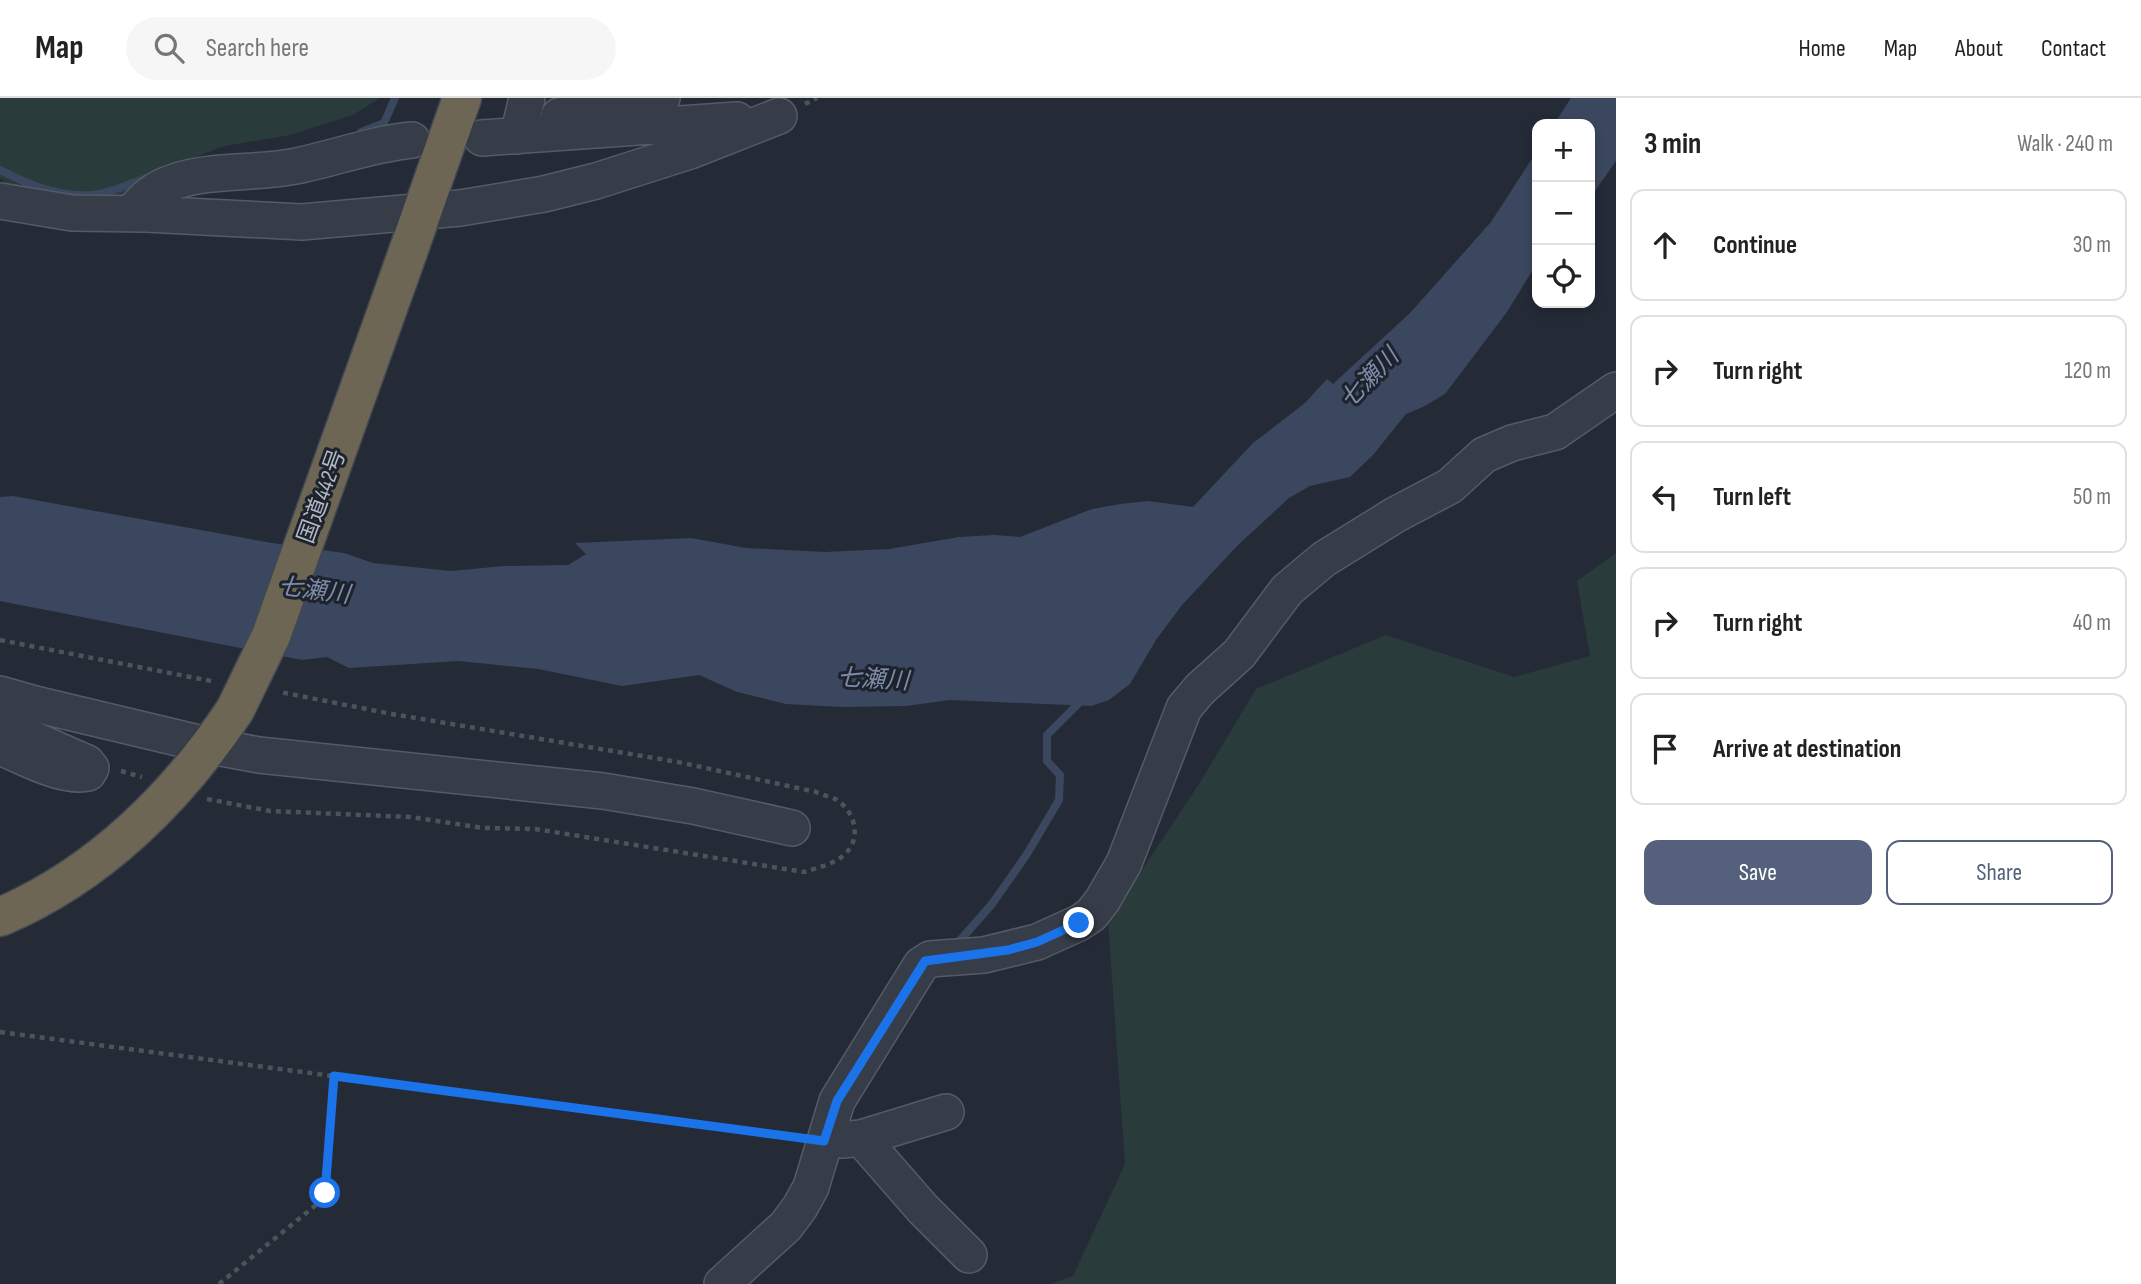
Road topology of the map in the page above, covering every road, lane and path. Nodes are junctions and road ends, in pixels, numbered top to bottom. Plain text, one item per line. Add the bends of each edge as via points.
1 (462, 98) edge
2 (527, 98) edge
3 (662, 98) edge
4 (518, 136) junction
5 (482, 138) dead end
6 (412, 140) dead end
7 (8, 200) edge
8 (422, 212) junction
9 (131, 214) junction
10 (1616, 390) edge
11 (0, 640) edge
12 (279, 692) dead end
13 (0, 694) edge
14 (226, 696) junction
15 (0, 724) edge
16 (211, 746) junction
17 (0, 747) edge
18 (69, 757) junction
19 (150, 779) dead end
20 (197, 795) dead end
21 (792, 828) dead end
22 (0, 917) edge
23 (0, 1032) edge
24 (334, 1076) junction
25 (946, 1112) dead end
26 (861, 1138) junction
27 (824, 1141) junction
28 (969, 1255) dead end
29 (219, 1284) edge
30 (722, 1284) edge

1 - 8 highway, 国道442号
2 - 4 street
3 - 4 street via 570,112
4 - 5 street
4 - 8 street via 779,116 596,181 492,204
6 - 9 street via 295,166 184,179 144,198
7 - 9 street via 72,213
8 - 9 street via 302,222
8 - 14 highway, 国道442号, bridge via 271,636
10 - 27 street via 1555,432 1512,443 1485,456 1450,486 1349,544 1287,590 1239,654 1184,708 1124,863 1102,901 1079,923 1037,942 984,955 925,961 837,1101
11 - 14 path
12 - 20 path via 678,762 816,792 848,809 855,836 844,856 804,872 535,829 484,828 410,817 270,811
13 - 16 street
14 - 16 highway, 国道442号
15 - 18 street
16 - 21 street via 603,791
16 - 22 highway, 国道442号 via 134,831 74,876
17 - 18 street via 61,772 88,774 91,768 87,763
18 - 19 path
23 - 24 path
24 - 27 path
24 - 29 path via 325,1193
25 - 26 street
26 - 27 street
26 - 28 street
27 - 30 street via 800,1207 786,1226

